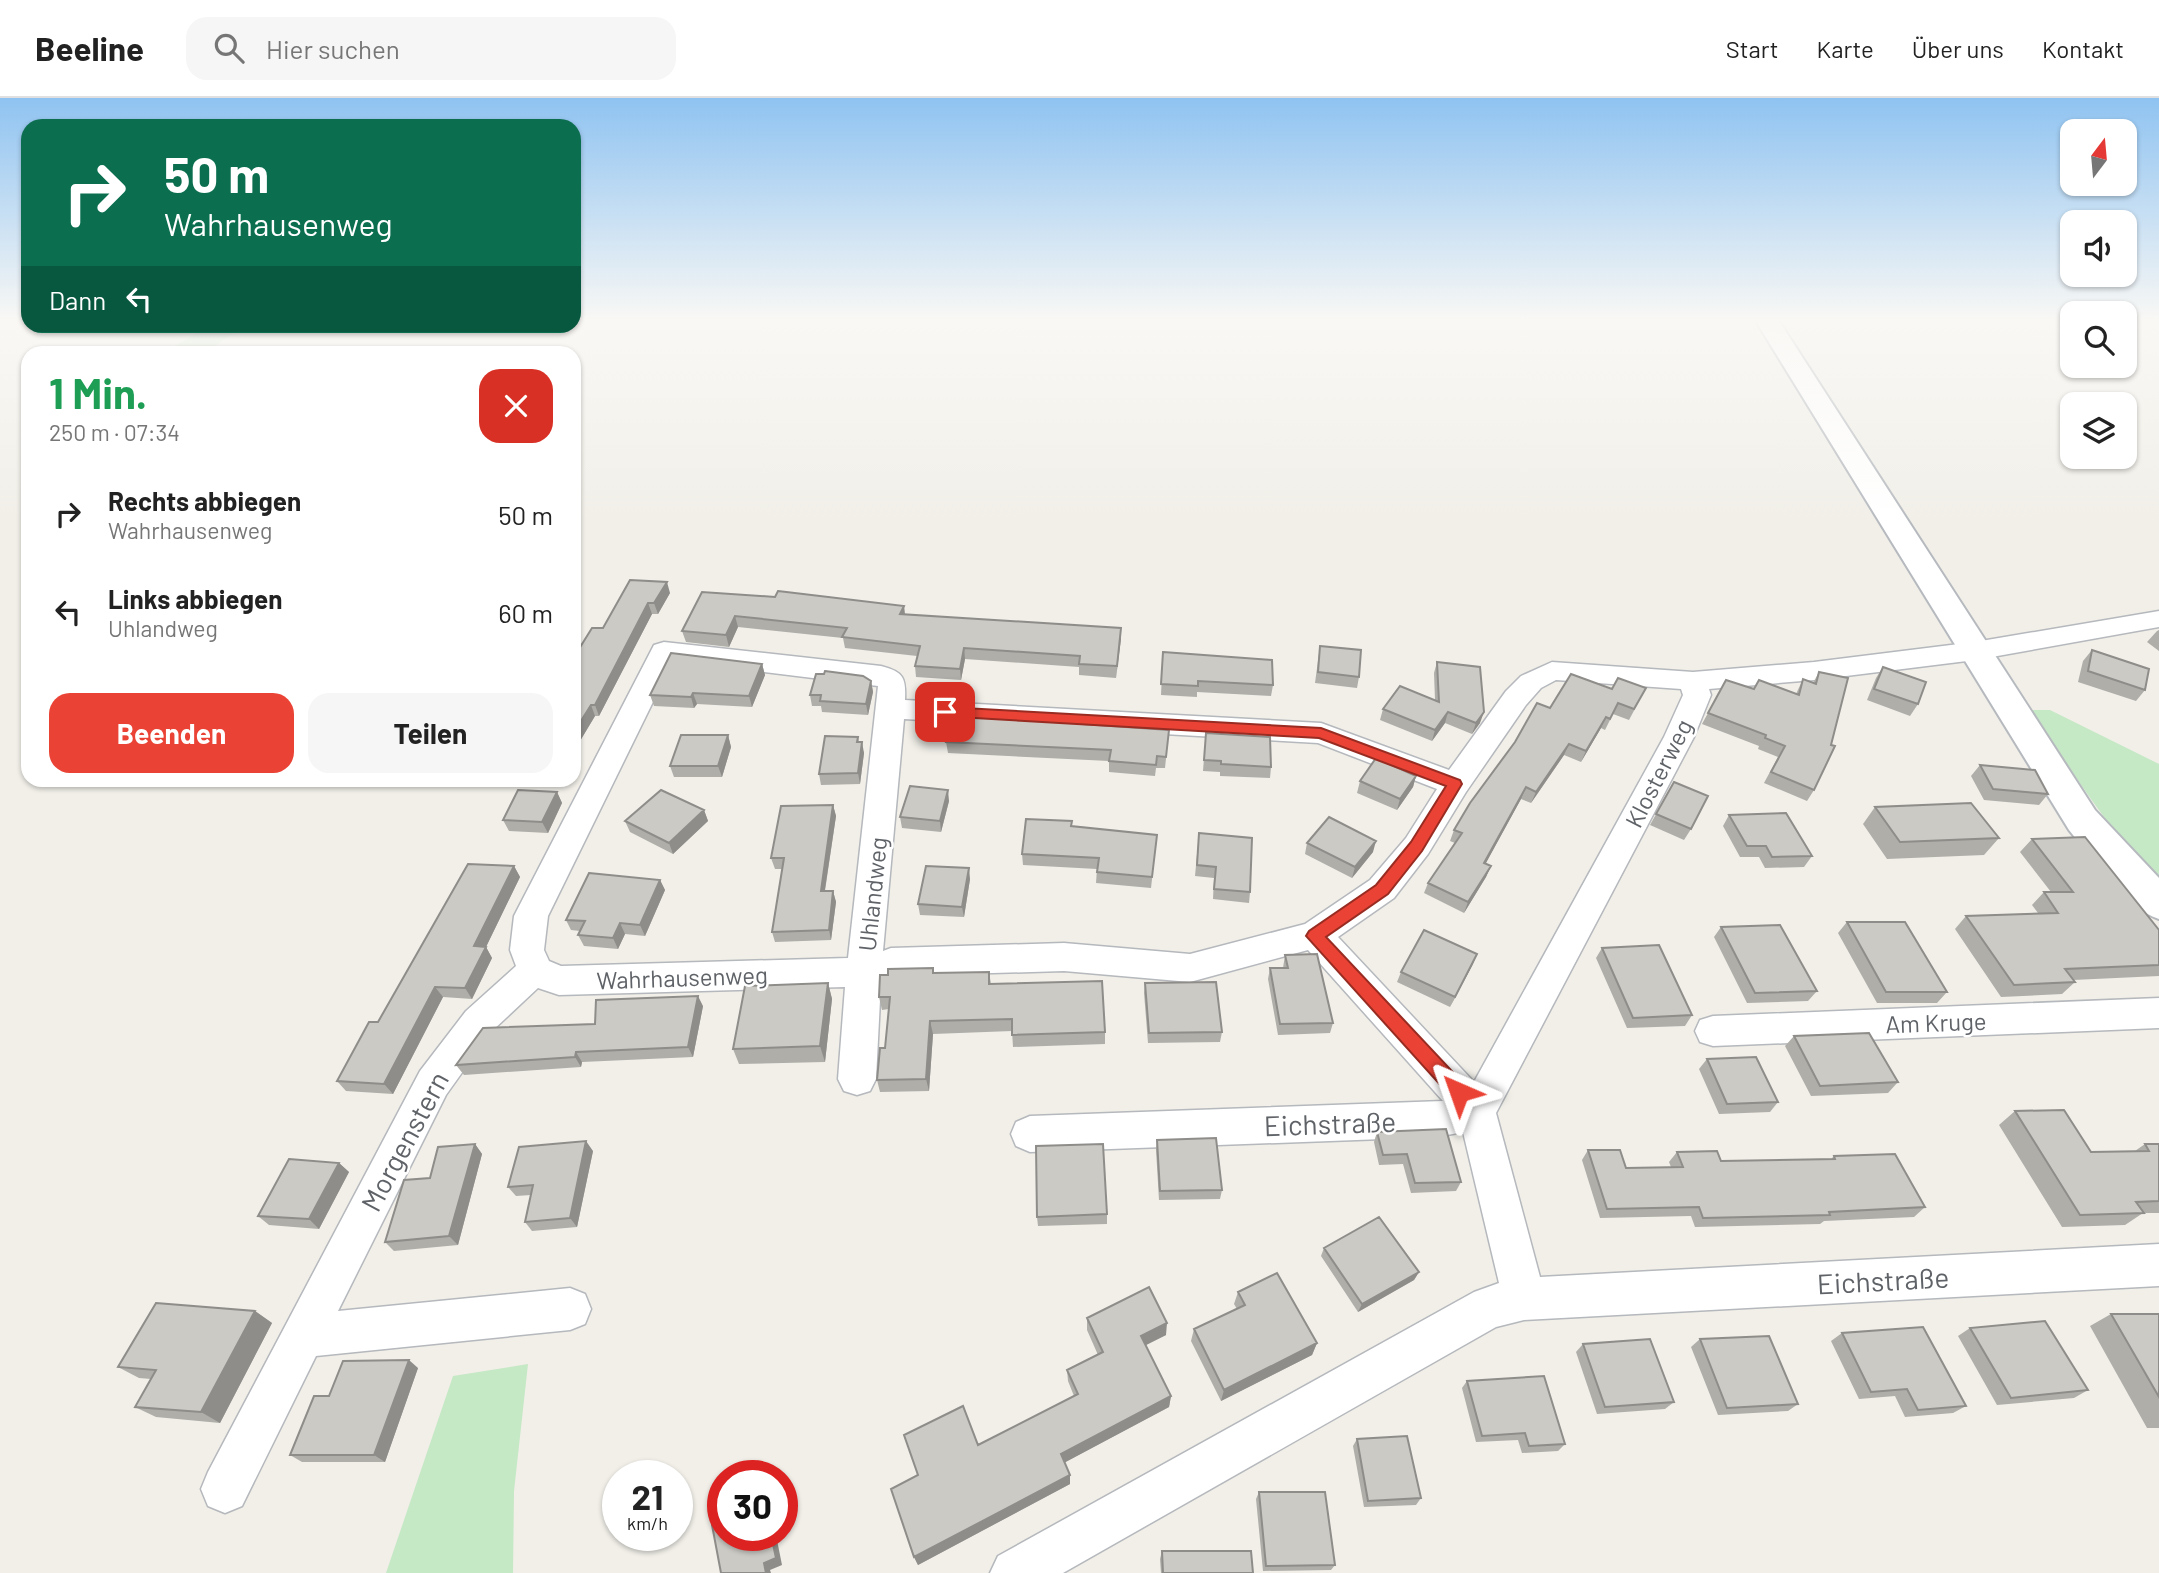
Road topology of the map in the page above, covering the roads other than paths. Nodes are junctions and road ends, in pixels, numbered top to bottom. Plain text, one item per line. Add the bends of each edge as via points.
1 (1809, 387) edge
2 (2159, 619) edge
3 (1975, 650) junction
4 (1693, 681) junction
5 (891, 709) junction
6 (1455, 784) junction
7 (2159, 903) edge
8 (1315, 936) junction
9 (535, 971) junction
10 (864, 972) junction
11 (2159, 1013) edge
12 (1713, 1031) dead end
13 (857, 1079) dead end
14 (1477, 1112) junction
15 (1030, 1134) dead end
16 (2159, 1265) edge
17 (1524, 1299) junction
18 (570, 1309) dead end
19 (304, 1335) junction
20 (225, 1489) dead end
21 (1015, 1573) edge

1 - 3 street
2 - 3 street
3 - 4 street
3 - 7 street via 2082,820
4 - 6 street, Wahrhausenweg via 1552,671 1531,682 1516,698
4 - 14 street, Klosterweg via 1697,695 1679,737
5 - 6 street via 1321,733
5 - 9 street, Uhlandweg via 892,682 881,675 664,651 531,916 527,950
5 - 10 street, Uhlandweg
6 - 8 street, Wahrhausenweg via 1417,846 1382,889
8 - 10 street, Wahrhausenweg via 1190,968 1064,957 891,962
8 - 14 street
9 - 10 street, Wahrhausenweg via 559,981
9 - 19 street, Morgenstern via 471,1027 452,1052
10 - 13 street, Uhlandweg
11 - 12 street, Am Kruge
14 - 15 street, Eichstraße via 1437,1120
14 - 17 street
16 - 17 street, Eichstraße
17 - 21 street, Eichstraße via 1489,1307
18 - 19 street
19 - 20 street, Morgenstern

